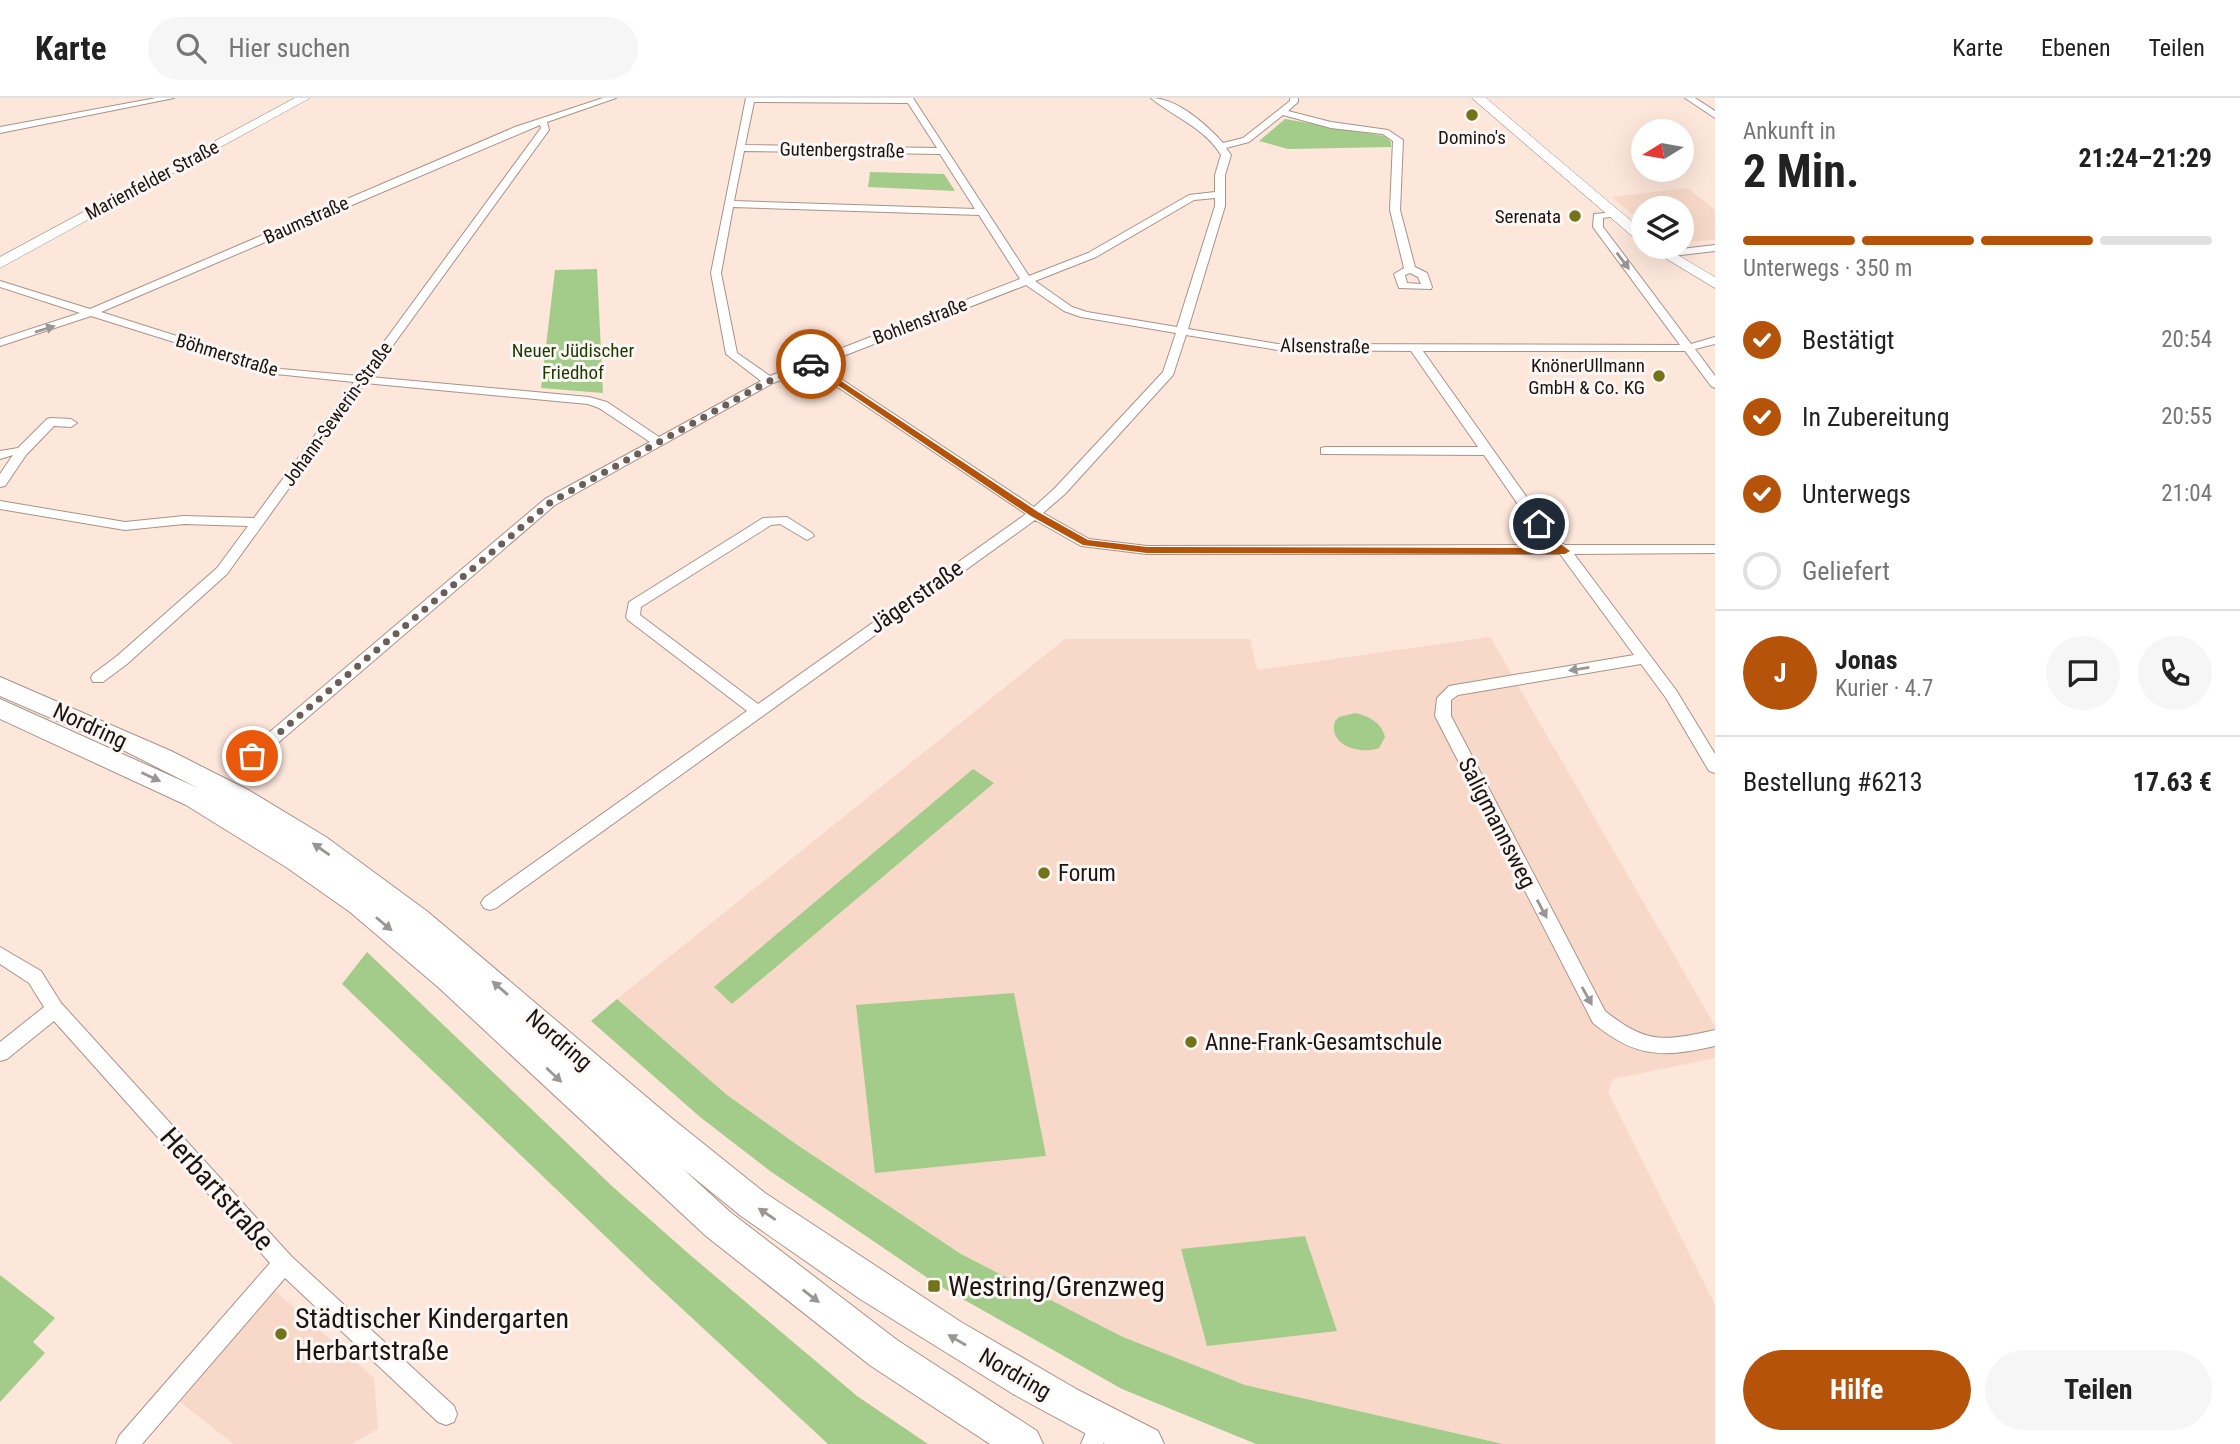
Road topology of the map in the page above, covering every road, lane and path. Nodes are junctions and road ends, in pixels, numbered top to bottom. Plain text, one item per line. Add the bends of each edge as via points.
1 (170, 98) edge
2 (304, 98) edge
3 (612, 98) edge
4 (750, 98) edge
5 (1155, 98) edge
6 (1294, 98) edge
7 (1478, 98) edge
8 (1689, 98) edge
9 (910, 99) edge
10 (1281, 112) junction
11 (1715, 115) edge
12 (542, 123) junction
13 (0, 130) edge
14 (1222, 146) junction
15 (740, 148) junction
16 (944, 151) junction
17 (1219, 195) junction
18 (729, 204) junction
19 (983, 212) junction
20 (1613, 214) junction
21 (1631, 228) edge
22 (1715, 248) edge
23 (1694, 249) edge
24 (1674, 259) edge
25 (0, 263) edge
26 (1410, 269) dead end
27 (1026, 280) junction
28 (1715, 283) edge
29 (0, 284) edge
30 (90, 313) junction
31 (1184, 331) junction
32 (1715, 340) edge
33 (0, 343) edge
34 (1415, 348) junction
35 (1688, 348) junction
36 (811, 364) junction
37 (362, 379) junction
38 (769, 381) junction
39 (1715, 384) edge
40 (71, 423) dead end
41 (659, 442) junction
42 (1325, 451) dead end
43 (21, 452) junction
44 (1486, 452) junction
45 (0, 455) edge
46 (0, 483) edge
47 (0, 505) edge
48 (1034, 514) junction
49 (259, 522) junction
50 (807, 536) dead end
51 (1715, 549) edge
52 (1565, 551) junction
53 (1646, 658) junction
54 (98, 678) dead end
55 (0, 686) edge
56 (0, 708) edge
57 (757, 711) junction
58 (252, 756) dead end
59 (1715, 767) edge
60 (490, 903) dead end
61 (0, 955) edge
62 (55, 1009) junction
63 (1715, 1038) edge
64 (0, 1053) edge
65 (284, 1263) junction
66 (446, 1414) dead end
67 (1096, 1433) edge
68 (127, 1444) edge
69 (1024, 1444) edge
70 (1145, 1444) edge

1 - 13 street
2 - 25 street, Marienfelder Straße
3 - 12 street, Baumstraße
4 - 9 street
4 - 15 street
5 - 14 street
6 - 10 street
7 - 20 street
8 - 11 street
9 - 16 street, Alsenstraße
10 - 14 street via 1247,139
10 - 26 street via 1385,132 1398,139 1395,210
12 - 30 street, Baumstraße via 425,167
12 - 37 street, Johann-Sewerin-Straße via 546,128
14 - 17 street via 1227,161 1220,175
15 - 16 street, Gutenbergstraße
15 - 18 street
16 - 19 street, Alsenstraße
17 - 27 street, Bohlenstraße via 1192,197 1092,255
17 - 31 street, Jägerstraße via 1220,206
18 - 19 street
18 - 38 street via 716,273 732,354
19 - 27 street, Alsenstraße
20 - 21 street
20 -> 35 street via 1598,216 1598,227
22 - 23 street
24 - 28 street
27 - 31 street, Alsenstraße via 1068,309 1085,315
27 - 36 street, Bohlenstraße
29 - 30 street, Böhmerstraße
33 -> 30 street, Baumstraße
30 - 37 street, Böhmerstraße via 279,372
31 - 34 street, Alsenstraße via 1278,347
31 - 48 street, Jägerstraße via 1169,373
32 - 35 street, Alsenstraße
34 - 35 street, Alsenstraße
34 - 44 street
35 - 39 street
36 - 38 street, Bohlenstraße
36 - 48 street
37 - 41 street, Böhmerstraße via 589,401 604,405
37 - 49 street, Johann-Sewerin-Straße
38 - 41 street, Bohlenstraße
40 - 43 street via 51,422
41 - 58 street, Bohlenstraße via 551,502
42 - 44 street
43 - 45 street
43 - 46 street
44 - 52 street via 1552,542
47 - 49 street via 125,526 184,520
48 - 52 street via 1086,543 1121,549
48 - 57 street, Jägerstraße
49 - 54 street, Johann-Sewerin-Straße via 222,571
50 - 57 street via 782,520 768,521 634,605 633,617
51 - 52 street
52 - 53 street
53 - 59 street
53 -> 63 street, Saligmannsweg via 1454,690 1444,698 1443,716 1599,1017 1620,1035 1656,1048
67 -> 55 main road, Nordring via 744,1198 471,962 314,844 215,785
56 -> 69 main road, Nordring via 195,799 296,859 360,904 449,978 718,1224 884,1353
57 - 60 street, Jägerstraße
61 - 62 street, Herbartstraße via 34,977
62 - 64 street
62 - 65 street, Herbartstraße
65 - 66 street, Herbartstraße
65 - 68 street
67 - 70 main road, Nordring

